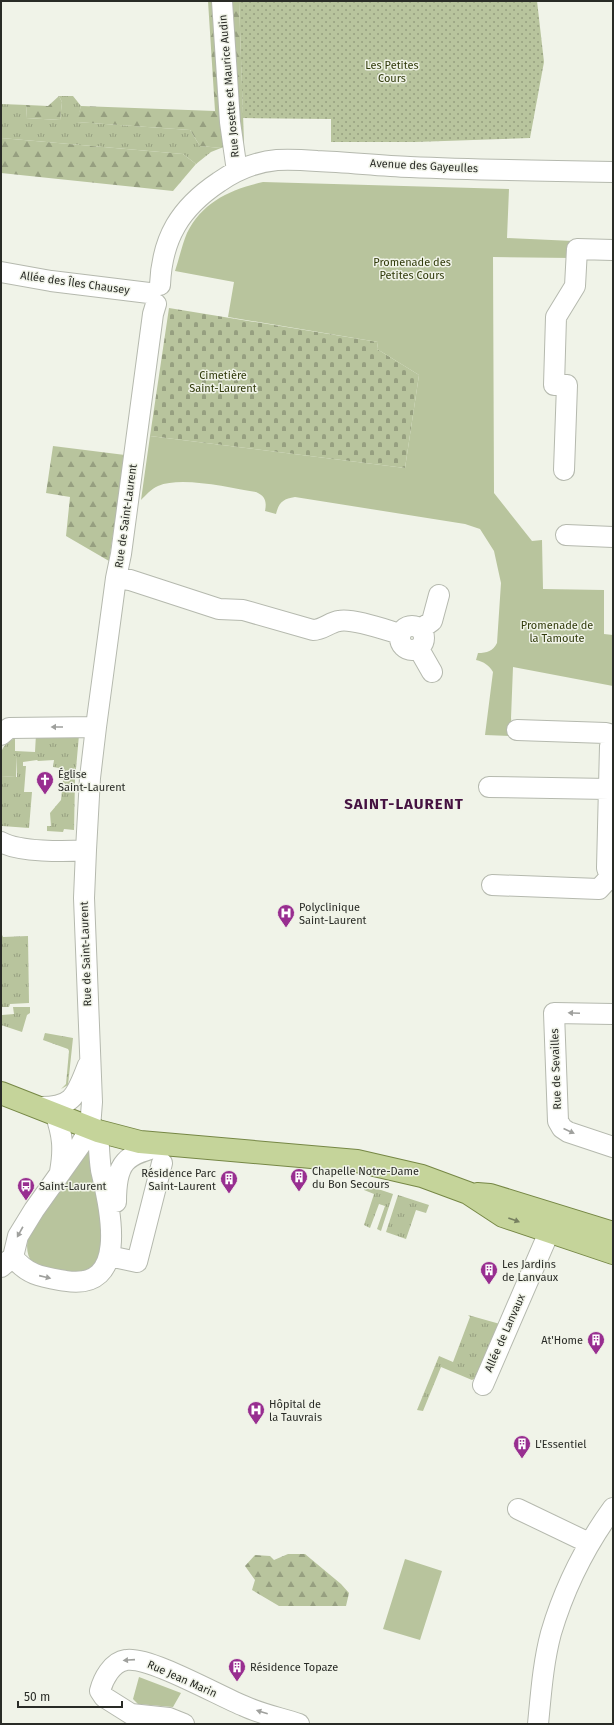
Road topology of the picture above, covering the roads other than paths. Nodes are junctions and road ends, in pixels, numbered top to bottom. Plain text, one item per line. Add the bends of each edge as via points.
1 (222, 1) edge
2 (237, 171) junction
3 (613, 172) edge
4 (613, 250) edge
5 (1, 272) edge
6 (155, 294) junction
7 (564, 470) dead end
8 (566, 535) dead end
9 (613, 537) edge
10 (116, 578) junction
11 (440, 595) dead end
12 (420, 638) junction
13 (432, 672) dead end
14 (96, 727) junction
15 (517, 730) dead end
16 (1, 735) edge
17 (613, 736) edge
18 (613, 743) edge
19 (489, 787) dead end
20 (609, 789) junction
21 (1, 842) edge
22 (86, 850) junction
23 (612, 878) edge
24 (492, 885) dead end
25 (613, 1014) edge
26 (91, 1057) junction
27 (1, 1093) edge
28 (46, 1110) junction
29 (94, 1129) junction
30 (140, 1142) junction
31 (613, 1147) edge
32 (164, 1154) junction
33 (60, 1173) junction
34 (105, 1184) junction
35 (553, 1223) junction
36 (613, 1233) edge
37 (111, 1236) junction
38 (613, 1253) edge
39 (109, 1256) junction
40 (7, 1262) edge
41 (482, 1385) dead end
42 (518, 1508) dead end
43 (613, 1508) edge
44 (613, 1524) edge
45 (589, 1543) junction
46 (184, 1724) edge
47 (299, 1724) edge
48 (538, 1724) edge
49 (549, 1724) edge

1 - 2 street, Rue Josette et Maurice Audin via 230,122
2 - 3 street, Avenue des Gayeulles via 254,164 288,159 410,167
2 - 6 street, Rue de Saint-Laurent via 202,193 180,218 170,237
4 - 7 street via 577,249 575,286 556,317 554,385 567,385
5 - 6 street, Allée des Îles Chausey
6 - 10 street, Rue de Saint-Laurent
8 - 9 street
10 - 12 street via 130,580 219,609 243,610 313,630 338,621 348,621 400,634 403,628 409,625 416,626
10 - 14 street, Rue de Saint-Laurent
11 - 12 street via 432,621
12 - 13 street via 420,651
14 -> 16 street via 9,728
14 - 22 street, Rue de Saint-Laurent
15 - 17 street
18 - 20 street via 610,746
19 - 20 street
20 - 23 street via 607,868
21 - 22 street via 11,847
22 - 26 street, Rue de Saint-Laurent via 84,898
23 - 24 street via 599,889
25 -> 31 street, Rue de Sevailles via 554,1013 558,1121 568,1132
26 - 28 street, Rue de Saint-Laurent via 70,1100
26 - 29 street, Rue de Saint-Laurent
27 - 28 main road
28 - 29 main road
28 - 33 street via 60,1126 63,1146
29 - 30 main road
29 - 33 street
29 - 34 street, Rue de Saint-Laurent
30 - 32 main road
30 - 34 street via 120,1148 114,1153
32 - 35 main road via 357,1161 422,1176 468,1193 503,1216
32 - 37 street via 145,1150 131,1156 120,1168
32 - 39 street via 137,1262
33 -> 40 street via 18,1236
34 - 37 street
35 - 36 main road
35 - 38 main road
35 - 41 street, Allée de Lanvaux
37 - 39 street
40 -> 39 street via 30,1273 82,1282 99,1275
42 - 45 street
43 - 45 street
44 - 49 street via 593,1557 574,1597 555,1672
45 - 48 street via 551,1634 542,1679
47 -> 46 street, Rue Jean Marin via 245,1707 141,1661 123,1660 112,1667 100,1691 104,1697 130,1714 175,1719

